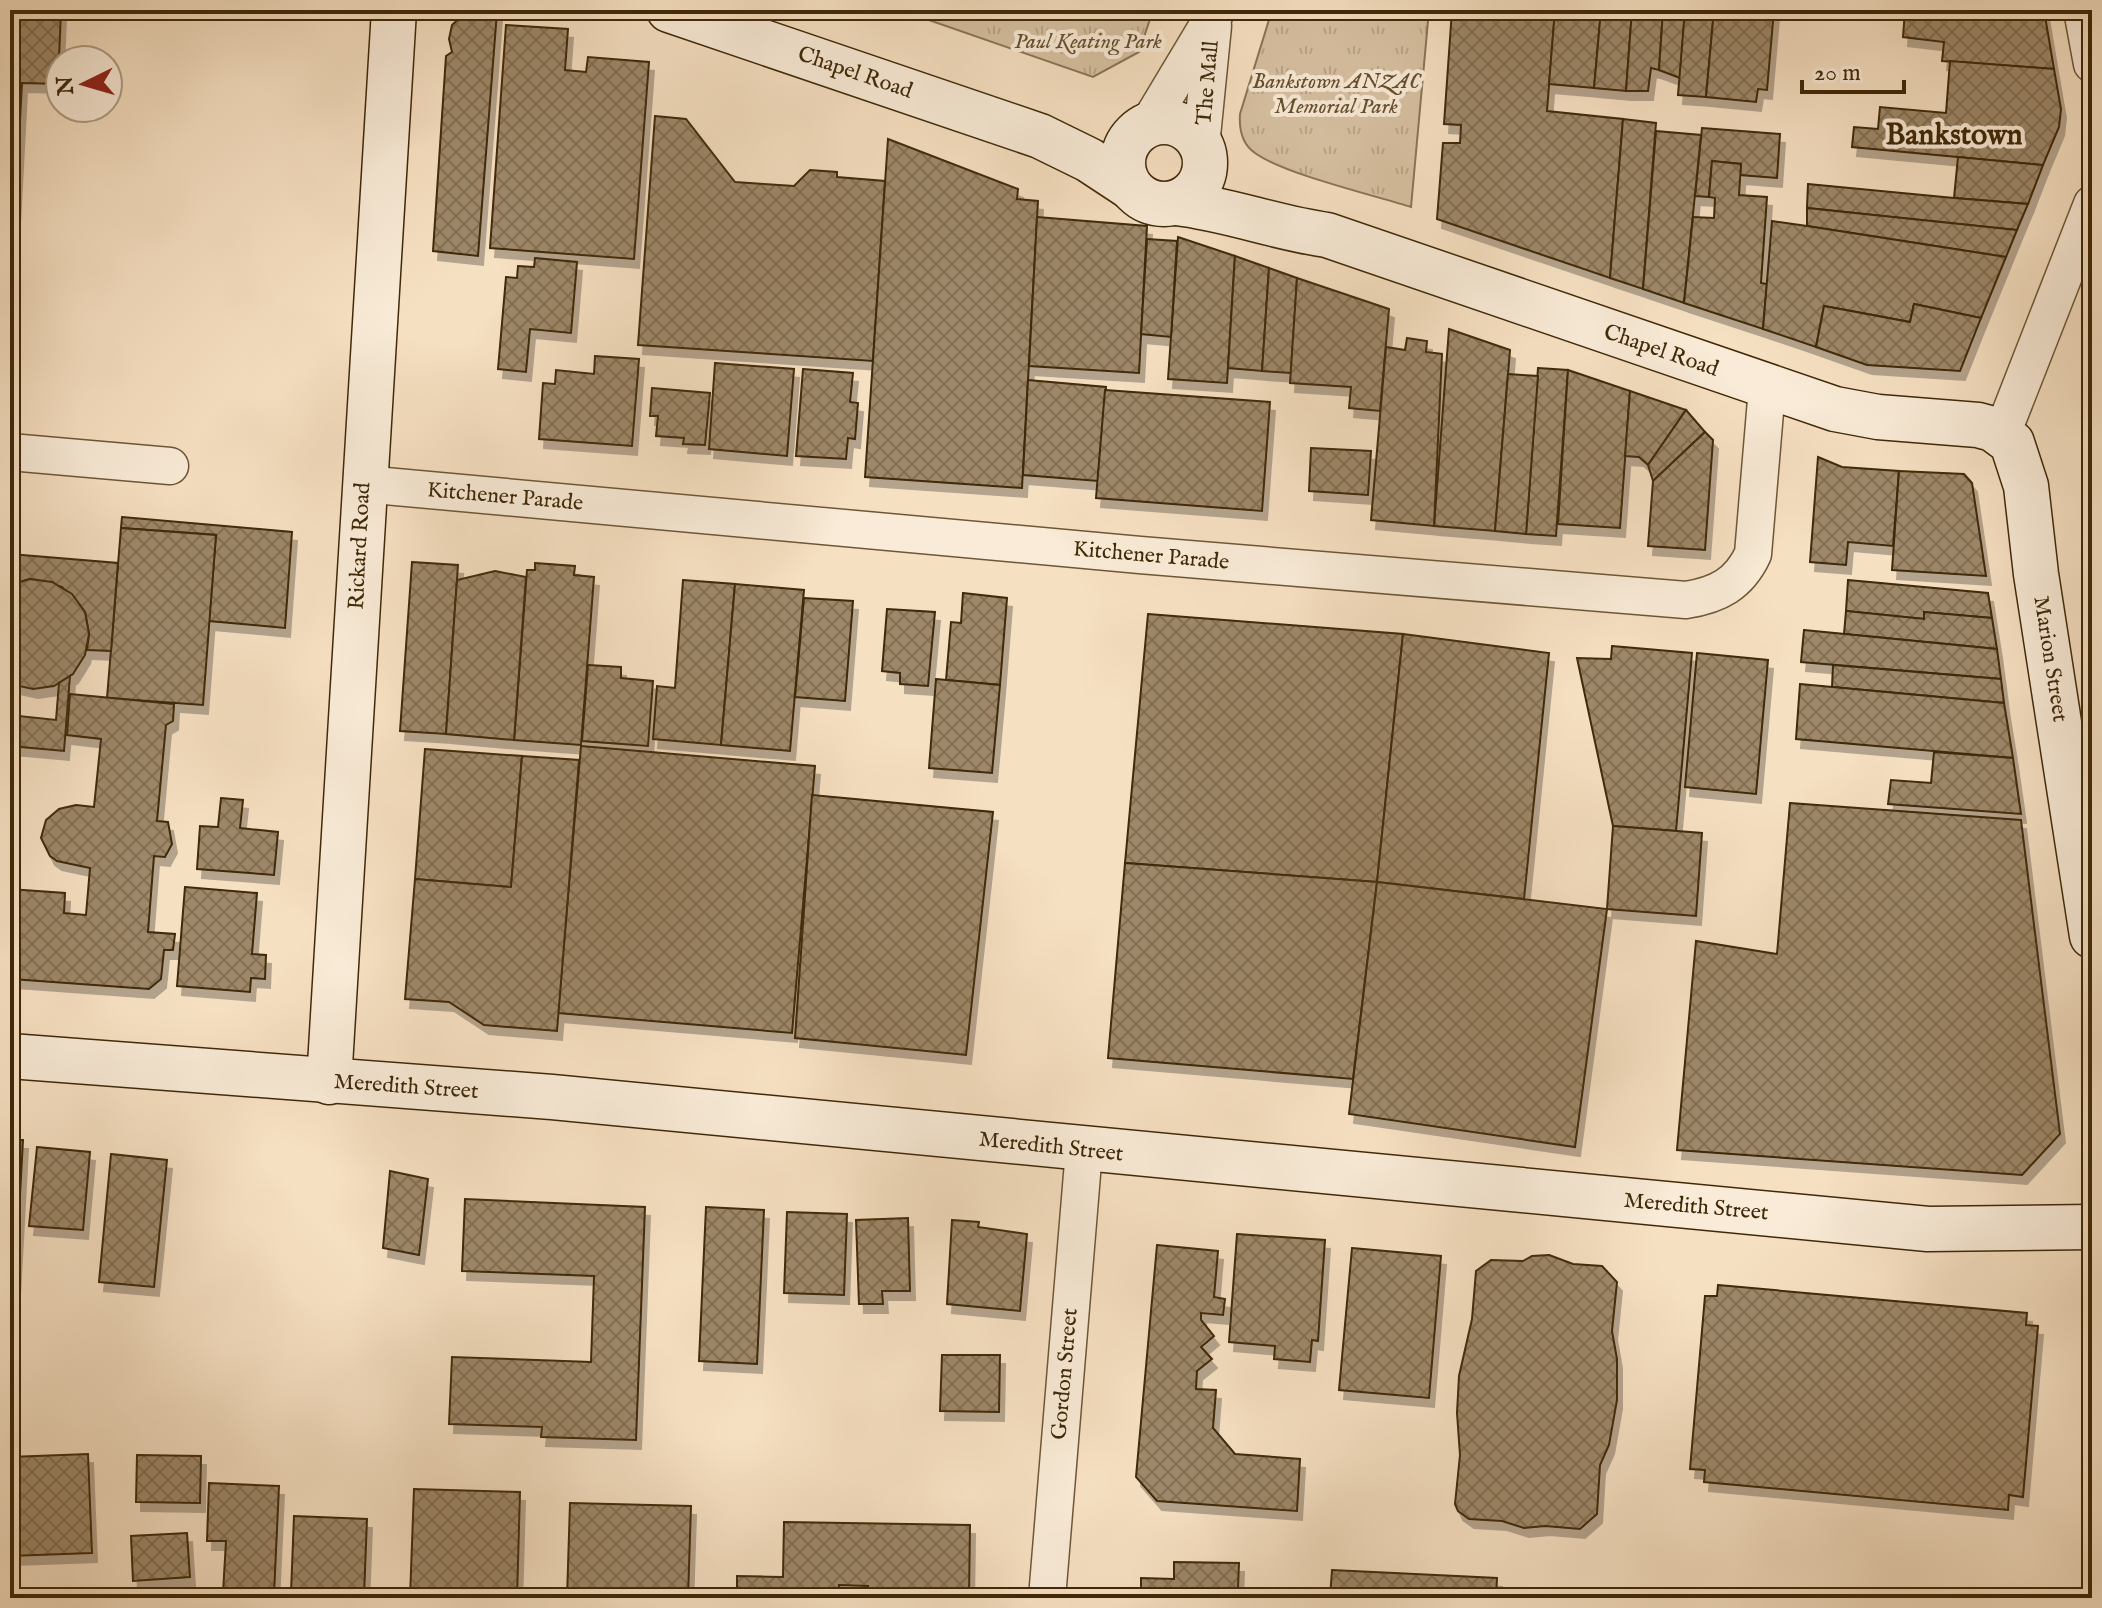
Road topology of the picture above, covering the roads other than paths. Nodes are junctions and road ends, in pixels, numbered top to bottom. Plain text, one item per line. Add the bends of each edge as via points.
1 (394, 10) edge
2 (669, 10) edge
3 (2082, 10) edge
4 (1215, 15) edge
5 (2092, 64) edge
6 (1144, 127) junction
7 (1040, 136) junction
8 (1202, 150) junction
9 (1130, 187) junction
10 (1176, 203) junction
11 (2092, 204) edge
12 (1327, 235) junction
13 (1767, 388) junction
14 (2002, 434) junction
15 (10, 452) edge
16 (170, 466) dead end
17 (363, 484) junction
18 (2092, 936) edge
19 (10, 1056) edge
20 (329, 1082) junction
21 (1084, 1150) junction
22 (2092, 1227) edge
23 (1047, 1598) edge

1 - 17 main road, Rickard Road
2 - 7 main road, Chapel Road
3 - 5 street
4 - 6 street, The Mall
4 - 8 street, The Mall
6 - 7 main road, Chapel Road via 1093,138
6 - 8 main road via 1178,125 1192,133
6 - 9 main road via 1123,155
7 - 9 main road, Chapel Road
8 - 10 main road via 1204,171 1197,188
8 - 12 main road, Chapel Road via 1247,187 1285,203
9 - 10 main road via 1150,202
10 - 12 main road, Chapel Road
11 - 14 street
12 - 13 main road, Chapel Road
13 - 14 main road, Chapel Road via 1855,414 1978,425
13 - 17 street, Kitchener Parade via 1753,554 1744,572 1722,591 1686,600
14 - 18 main road, Marion Street via 2019,458 2026,486
15 - 16 street
17 - 20 main road, Rickard Road
19 - 20 main road, Meredith Street
20 - 21 main road, Meredith Street via 552,1097
21 - 22 main road, Meredith Street via 1928,1229
21 - 23 street, Gordon Street

